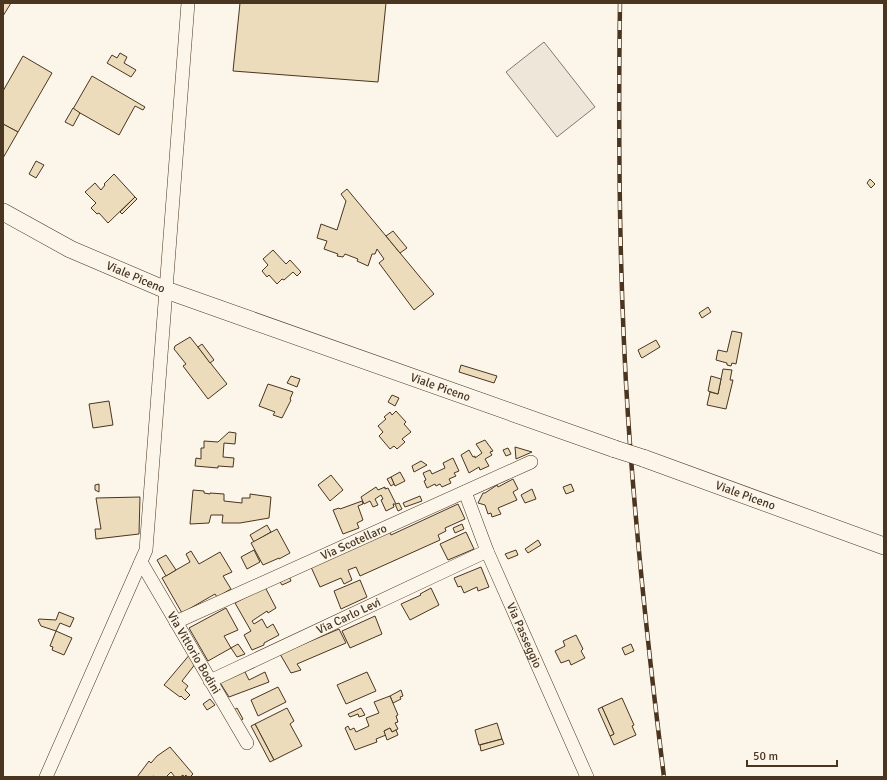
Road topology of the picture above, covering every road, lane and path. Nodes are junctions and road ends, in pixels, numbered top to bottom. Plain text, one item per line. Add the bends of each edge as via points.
1 (188, 3) edge
2 (3, 212) edge
3 (166, 290) junction
4 (530, 462) dead end
5 (464, 492) junction
6 (884, 546) edge
7 (487, 551) junction
8 (141, 562) junction
9 (176, 622) junction
10 (210, 681) junction
11 (247, 743) dead end
12 (46, 777) edge
13 (587, 777) edge

1 - 3 street
2 - 3 main road, Viale Piceno via 70,249
3 - 6 main road, Viale Piceno, bridge
3 - 8 street via 146,550
4 - 5 street, Via Scotellaro
5 - 7 street, Via Passeggio
5 - 9 street, Via Scotellaro
7 - 10 street, Via Carlo Levi
7 - 13 street, Via Passeggio
8 - 9 street, Via Vittorio Bodini
8 - 12 street
9 - 10 street, Via Vittorio Bodini
10 - 11 street, Via Vittorio Bodini

